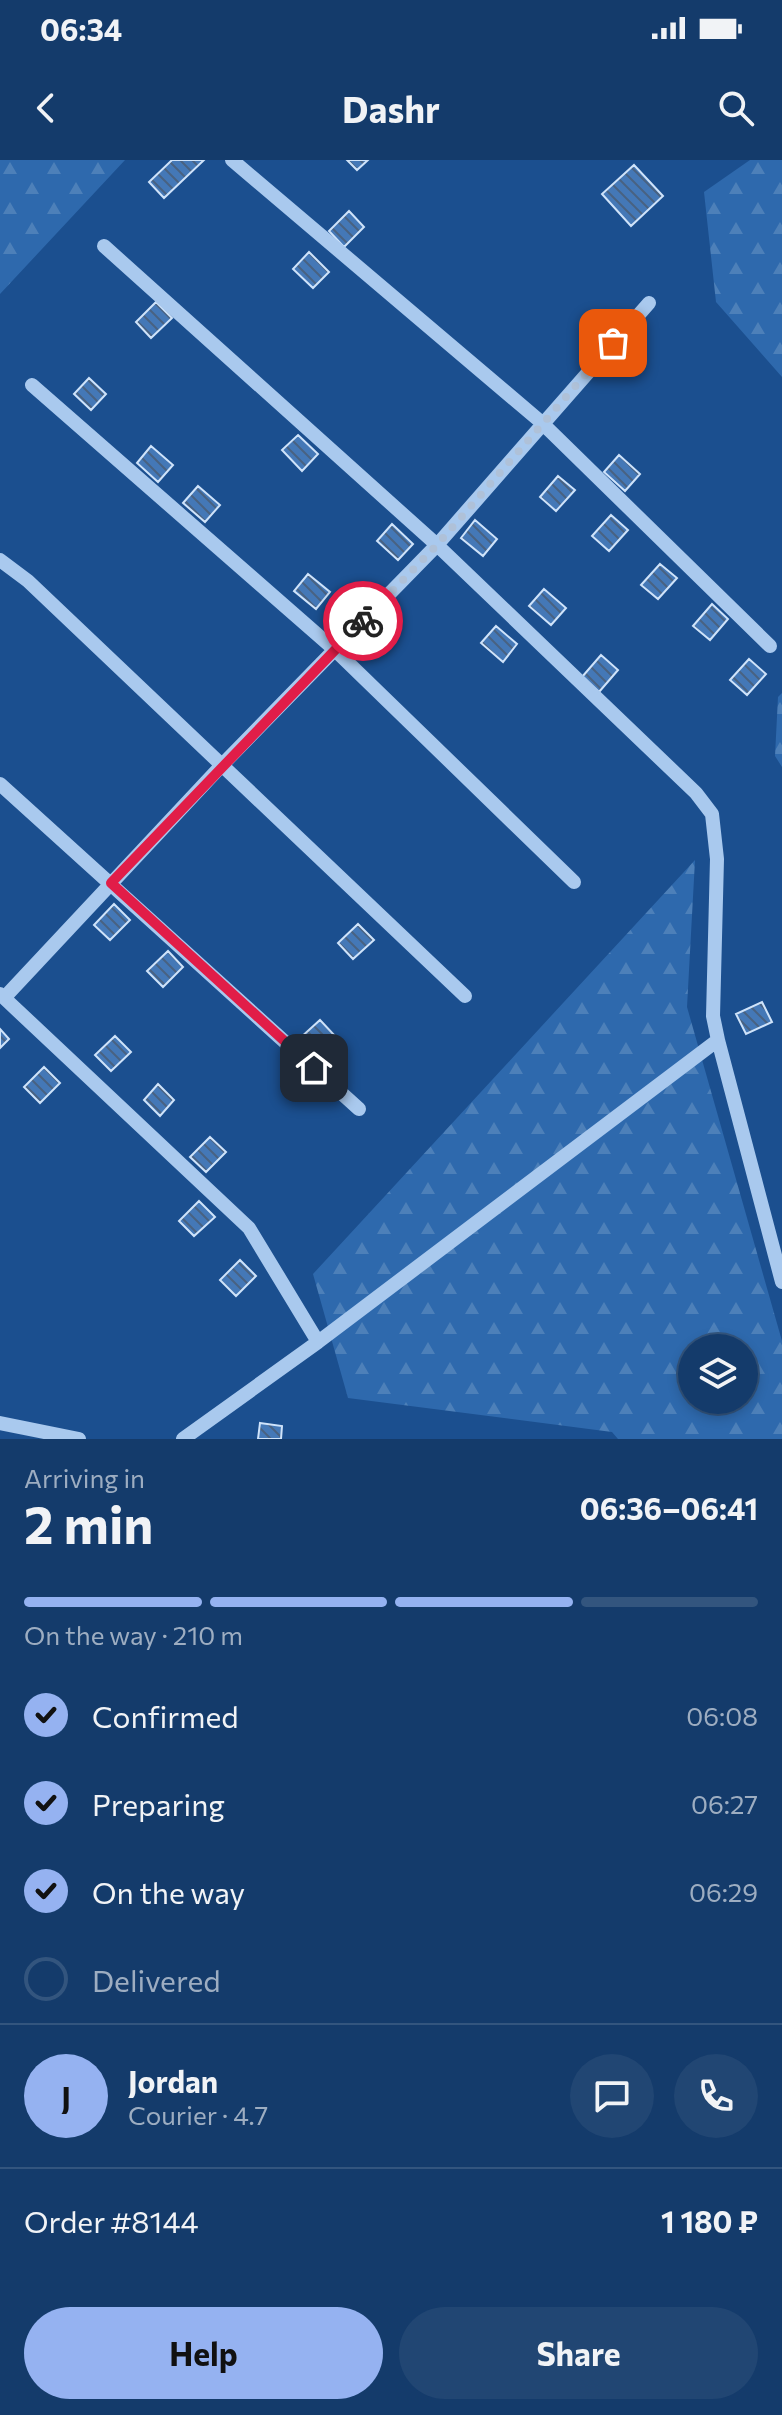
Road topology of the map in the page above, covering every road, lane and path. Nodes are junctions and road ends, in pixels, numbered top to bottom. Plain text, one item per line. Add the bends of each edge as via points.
1 (232, 160) edge
2 (104, 246) dead end
3 (649, 303) dead end
4 (32, 385) dead end
5 (541, 422) junction
6 (437, 545) junction
7 (0, 560) edge
8 (770, 646) dead end
9 (335, 650) junction
10 (223, 764) junction
11 (0, 784) edge
12 (574, 882) dead end
13 (111, 883) junction
14 (2, 995) edge
15 (465, 996) dead end
16 (718, 1040) junction
17 (359, 1109) dead end
18 (782, 1282) edge
19 (318, 1342) junction
20 (0, 1423) edge
21 (79, 1439) edge
22 (183, 1439) edge

1 - 5 street
2 - 6 street
3 - 5 street
4 - 9 street
5 - 6 street
5 - 8 street
6 - 9 street
6 - 16 street via 712,814 717,859 713,1016
7 - 10 street
9 - 10 street
9 - 12 street
10 - 13 street
10 - 15 street
11 - 13 street
13 - 14 street
13 - 17 street
14 - 19 street via 249,1228
16 - 18 street
16 - 19 street
19 - 22 street
20 - 21 street

